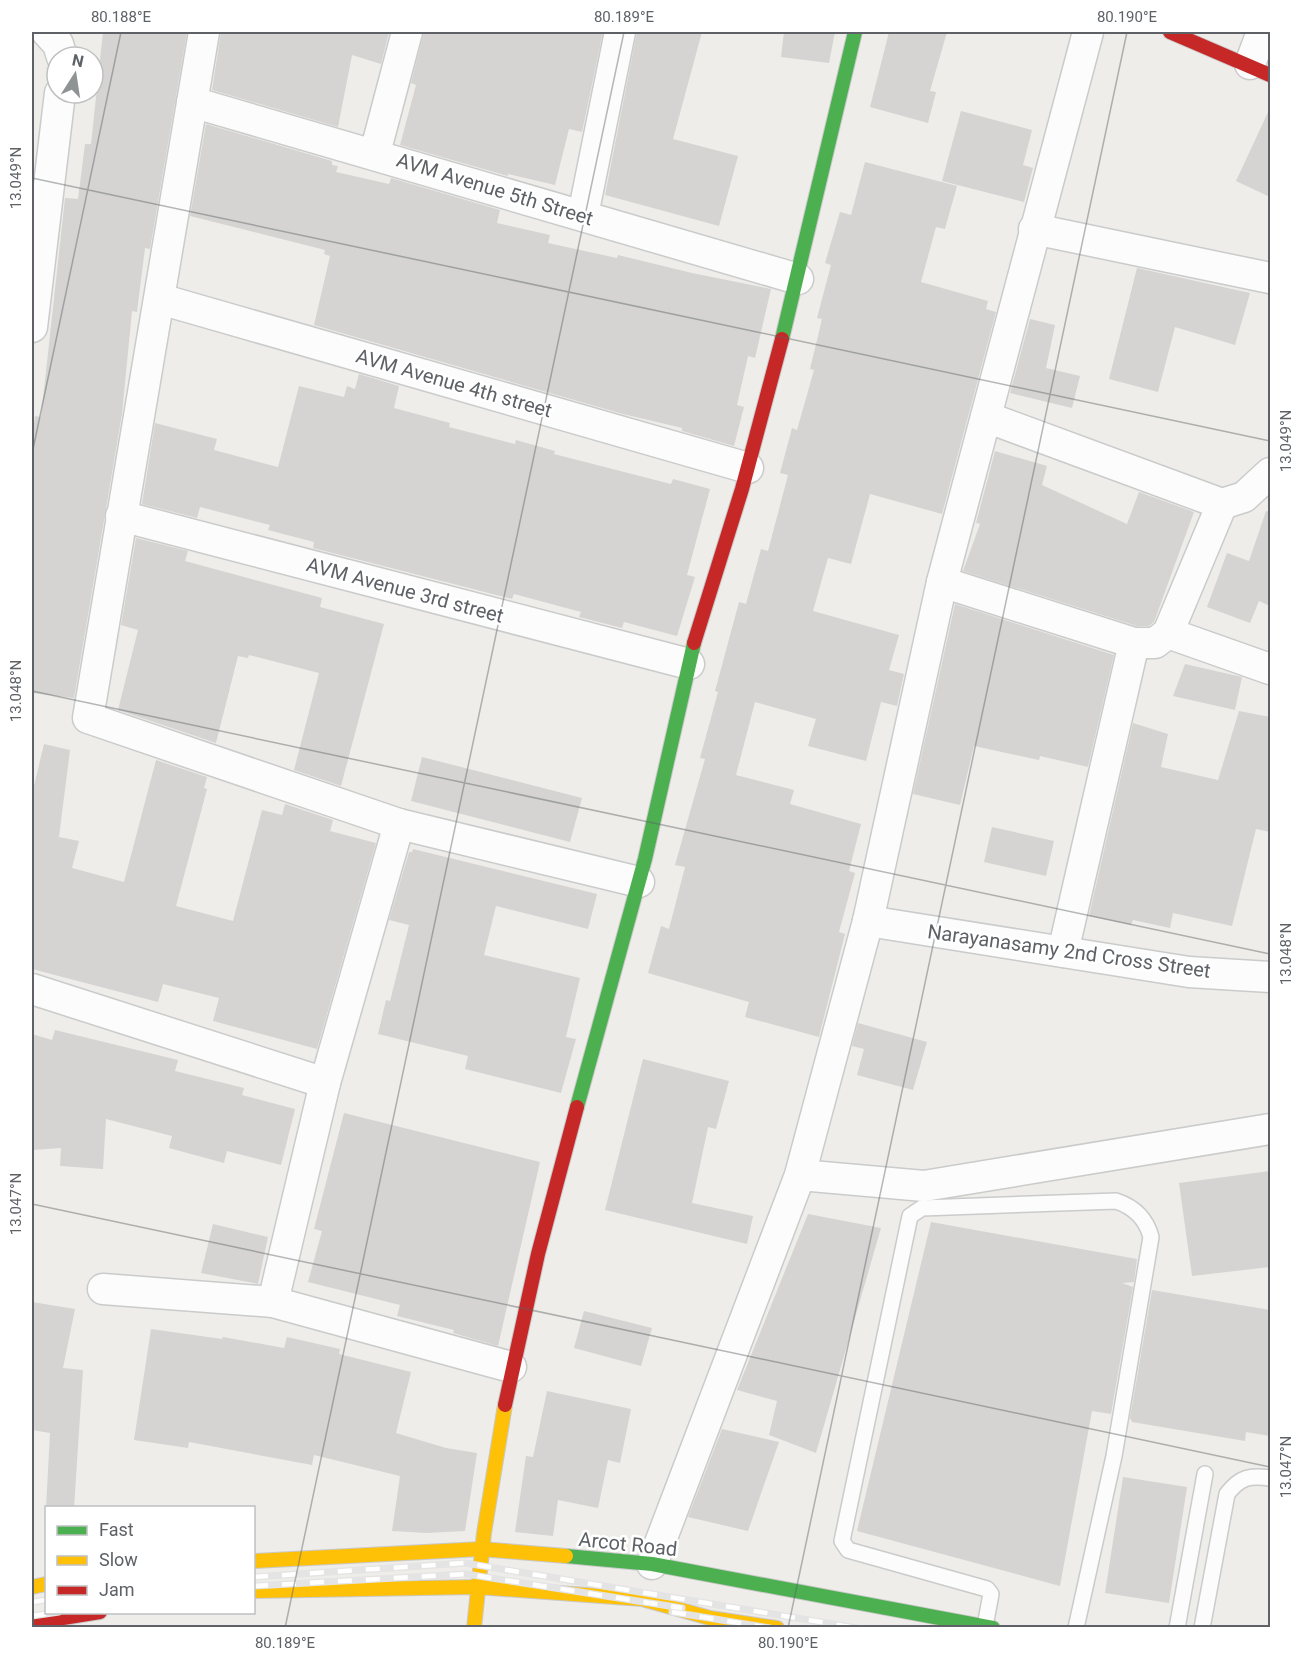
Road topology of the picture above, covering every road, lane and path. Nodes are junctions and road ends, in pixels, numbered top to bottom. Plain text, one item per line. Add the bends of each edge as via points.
1 (47, 32) edge
2 (204, 32) edge
3 (407, 32) edge
4 (620, 32) edge
5 (855, 32) edge
6 (1088, 32) edge
7 (1170, 32) edge
8 (1262, 32) edge
9 (58, 45) edge
10 (1260, 69) edge
11 (192, 102) junction
12 (58, 105) edge
13 (375, 153) junction
14 (583, 215) junction
15 (1034, 229) junction
16 (1270, 278) edge
17 (798, 279) junction
18 (35, 281) edge
19 (160, 299) junction
20 (32, 327) edge
21 (986, 417) junction
22 (748, 468) junction
23 (1270, 473) edge
24 (1222, 504) junction
25 (121, 516) junction
26 (942, 582) junction
27 (1168, 633) junction
28 (1134, 643) junction
29 (688, 664) junction
30 (1270, 669) edge
31 (399, 824) junction
32 (639, 882) junction
33 (868, 921) junction
34 (1063, 952) junction
35 (1270, 977) edge
36 (32, 989) edge
37 (325, 1083) junction
38 (1270, 1129) edge
39 (800, 1175) junction
40 (103, 1289) dead end
41 (273, 1302) junction
42 (511, 1367) junction
43 (1205, 1474) dead end
44 (1270, 1478) edge
45 (481, 1549) junction
46 (255, 1561) edge
47 (652, 1564) junction
48 (477, 1587) junction
49 (255, 1591) edge
50 (93, 1614) edge
51 (68, 1622) edge
52 (32, 1623) edge
53 (710, 1623) edge
54 (989, 1627) edge
55 (474, 1628) edge
56 (777, 1628) edge
57 (1076, 1628) edge
58 (1177, 1628) edge
59 (1202, 1628) edge

1 - 9 street
2 - 11 street
3 - 13 street
4 - 14 street
5 - 17 street
6 - 15 street
7 - 10 street
8 - 10 street
11 - 13 street, AVM Avenue 5th Street
11 - 19 street
12 - 18 street
13 - 14 street, AVM Avenue 5th Street
14 - 17 street, AVM Avenue 5th Street
15 - 16 street
15 - 21 street
17 - 22 street
18 - 20 street
19 - 22 street, AVM Avenue 4th street
19 - 25 street
21 - 24 street
21 - 26 street
22 - 29 street
23 - 24 street via 1244,497
24 - 27 street
25 - 29 street, AVM Avenue 3rd street
25 - 31 street via 88,718
26 - 28 street
26 - 33 street
27 - 28 street via 1155,643
27 - 30 street
28 - 34 street
29 - 32 street
31 - 32 street
31 - 37 street
32 - 42 street via 563,1149
33 - 34 street, Narayanasamy 2nd Cross Street
33 - 39 street
34 - 35 street, Narayanasamy 2nd Cross Street via 1189,972
36 - 37 street
37 - 41 street
38 - 39 street via 924,1186
39 - 47 street
40 - 41 street
41 - 42 street
42 - 45 street
43 - 58 lane
44 - 59 lane via 1252,1476 1237,1481 1227,1494
45 - 46 street, Arcot Road
45 - 47 street, Arcot Road
45 - 48 street
47 - 54 street, Arcot Road
48 - 49 street
48 - 53 street via 642,1599
48 - 55 street
50 - 51 street
51 - 52 street
53 - 56 street
54 - 57 lane via 991,1594 987,1589 848,1550 842,1541 910,1216 922,1209 1116,1201 1130,1205 1141,1216 1151,1237 1114,1456

